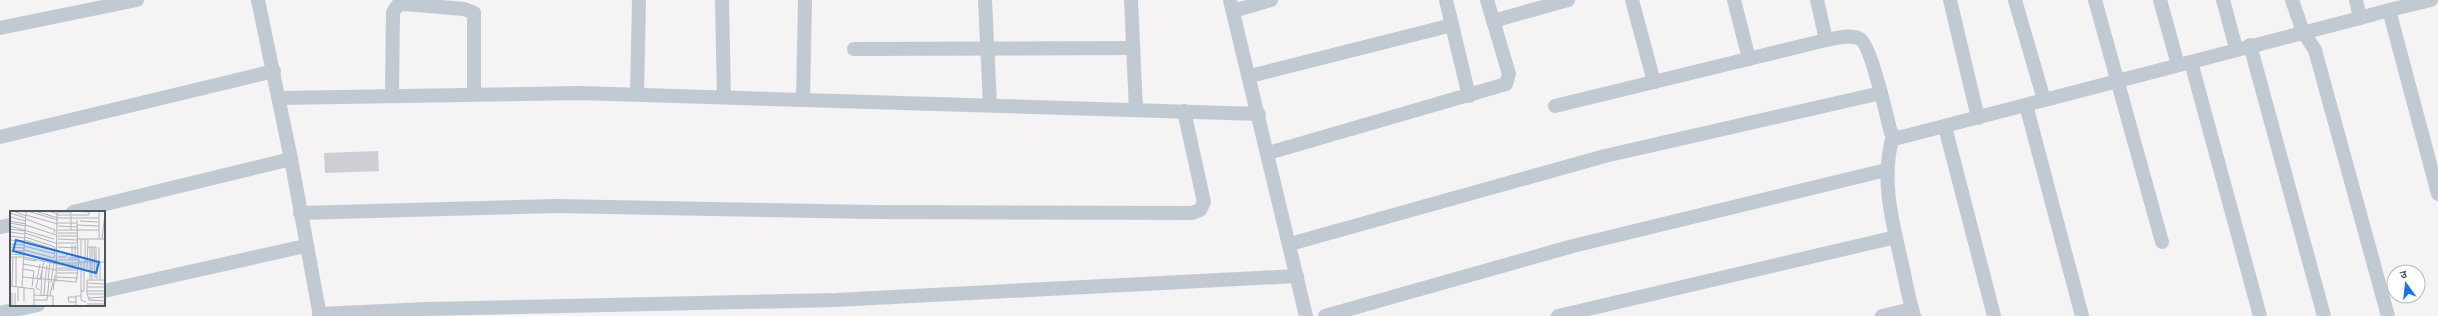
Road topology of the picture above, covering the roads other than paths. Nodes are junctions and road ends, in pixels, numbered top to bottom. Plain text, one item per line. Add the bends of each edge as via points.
1 (137, 0) edge
2 (258, 0) edge
3 (639, 0) edge
4 (722, 0) edge
5 (805, 0) edge
6 (985, 0) edge
7 (1130, 0) edge
8 (1270, 0) edge
9 (1446, 0) edge
10 (1487, 0) edge
11 (1568, 0) edge
12 (1632, 0) edge
13 (1734, 0) edge
14 (1817, 0) edge
15 (1950, 0) edge
16 (2016, 0) edge
17 (2095, 0) edge
18 (2160, 0) edge
19 (2223, 0) edge
20 (2292, 0) edge
21 (2356, 0) edge
22 (2426, 1) edge
23 (1532, 5) edge
24 (1232, 6) edge
25 (2389, 10) junction
26 (2360, 18) junction
27 (1493, 21) junction
28 (1452, 25) junction
29 (0, 28) edge
30 (2303, 32) junction
31 (1826, 40) junction
32 (2250, 45) junction
33 (986, 48) junction
34 (1133, 48) junction
35 (2236, 48) junction
36 (854, 49) dead end
37 (1749, 59) junction
38 (2184, 64) junction
39 (274, 71) junction
40 (1250, 76) junction
41 (2117, 80) junction
42 (1654, 82) junction
43 (1880, 93) junction
44 (474, 94) junction
45 (637, 94) junction
46 (392, 96) junction
47 (1469, 96) junction
48 (724, 97) junction
49 (279, 98) junction
50 (803, 100) junction
51 (2044, 100) junction
52 (990, 105) junction
53 (2026, 105) junction
54 (1555, 106) dead end
55 (1136, 110) junction
56 (1184, 111) junction
57 (1259, 114) junction
58 (1978, 118) junction
59 (1945, 127) junction
60 (1893, 136) junction
61 (0, 137) edge
62 (1268, 153) junction
63 (291, 159) junction
64 (1886, 170) junction
65 (2438, 194) edge
66 (77, 211) edge
67 (300, 213) junction
68 (10, 225) edge
69 (0, 227) edge
70 (1896, 237) junction
71 (2162, 242) dead end
72 (1290, 244) junction
73 (305, 246) junction
74 (1297, 276) junction
75 (105, 290) edge
76 (33, 306) edge
77 (0, 313) edge
78 (1913, 313) edge
79 (320, 315) edge
80 (1306, 316) edge
81 (1325, 316) edge
82 (1558, 316) edge
83 (1882, 316) edge
84 (1994, 316) edge
85 (2082, 316) edge
86 (2260, 316) edge
87 (2324, 316) edge
88 (2388, 316) edge

1 - 29 street
2 - 39 street
3 - 45 street
4 - 48 street
5 - 50 street
6 - 33 street
7 - 34 street
8 - 24 street
9 - 28 street
10 - 27 street
11 - 23 street
12 - 42 street
13 - 37 street
14 - 31 street
15 - 58 street
16 - 51 street
17 - 41 street
18 - 38 street
19 - 35 street
20 - 30 street
21 - 26 street
22 - 25 street
23 - 27 street
24 - 40 street
25 - 26 street
25 - 65 street
26 - 30 street
27 - 47 street via 1509,78 1506,84
28 - 40 street
28 - 47 street
30 - 32 street
30 - 88 street via 2314,50
31 - 37 street
31 - 43 street via 1852,37 1860,39 1864,43
32 - 35 street
32 - 87 street
33 - 34 street
33 - 36 street
33 - 52 street
34 - 55 street
35 - 38 street
37 - 42 street
38 - 41 street
38 - 86 street
39 - 49 street
39 - 61 street
40 - 57 street
41 - 51 street
41 - 71 street
42 - 54 street
43 - 60 street
43 - 72 street via 1605,156
44 - 45 street
44 - 46 street
44 - 46 street via 474,13 464,9 404,4 395,8 393,12
45 - 48 street
46 - 49 street
47 - 62 street
48 - 50 street
49 - 63 street
50 - 52 street
51 - 53 street
52 - 55 street
53 - 58 street
53 - 85 street
55 - 56 street
56 - 57 street
56 - 67 street via 1204,202 1203,207 1192,213 873,212 558,206
57 - 62 street
58 - 59 street
59 - 60 street via 1898,138
59 - 84 street
60 - 64 street via 1887,155
62 - 72 street
63 - 66 street
63 - 67 street
64 - 70 street
64 - 81 street via 1574,246
67 - 73 street
68 - 69 street
70 - 78 street
70 - 82 street
72 - 74 street
73 - 75 street
73 - 79 street
74 - 79 street via 836,300 426,309
74 - 80 street
76 - 77 street
78 - 83 street

